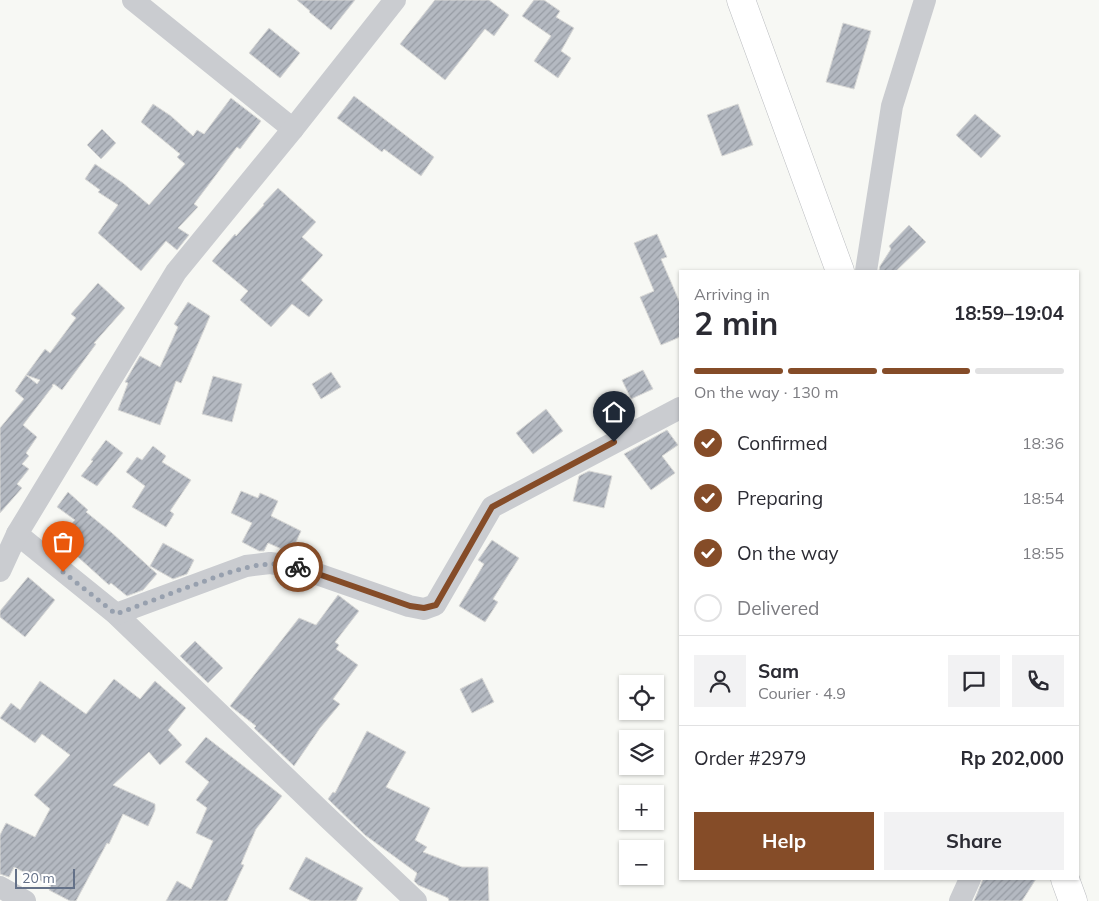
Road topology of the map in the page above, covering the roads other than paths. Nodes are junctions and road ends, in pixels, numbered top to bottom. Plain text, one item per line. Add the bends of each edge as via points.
1 (133, 0) edge
2 (395, 0) edge
3 (741, 0) edge
4 (925, 0) edge
5 (293, 129) junction
6 (846, 270) edge
7 (846, 270) edge
8 (679, 409) edge
9 (17, 534) junction
10 (0, 571) edge
11 (116, 614) junction
12 (970, 880) edge
13 (1066, 880) edge
14 (0, 887) edge
15 (26, 901) edge
16 (416, 901) edge
17 (960, 901) edge
18 (1073, 901) edge

1 - 5 street
2 - 5 street
3 - 6 highway
4 - 7 street
5 - 9 street via 176,272
8 - 11 street via 492,507 436,605 424,608 410,606 296,567 270,564 246,566
9 - 10 street
9 - 11 street
11 - 16 street
12 - 17 street
13 - 18 highway
14 - 15 street

